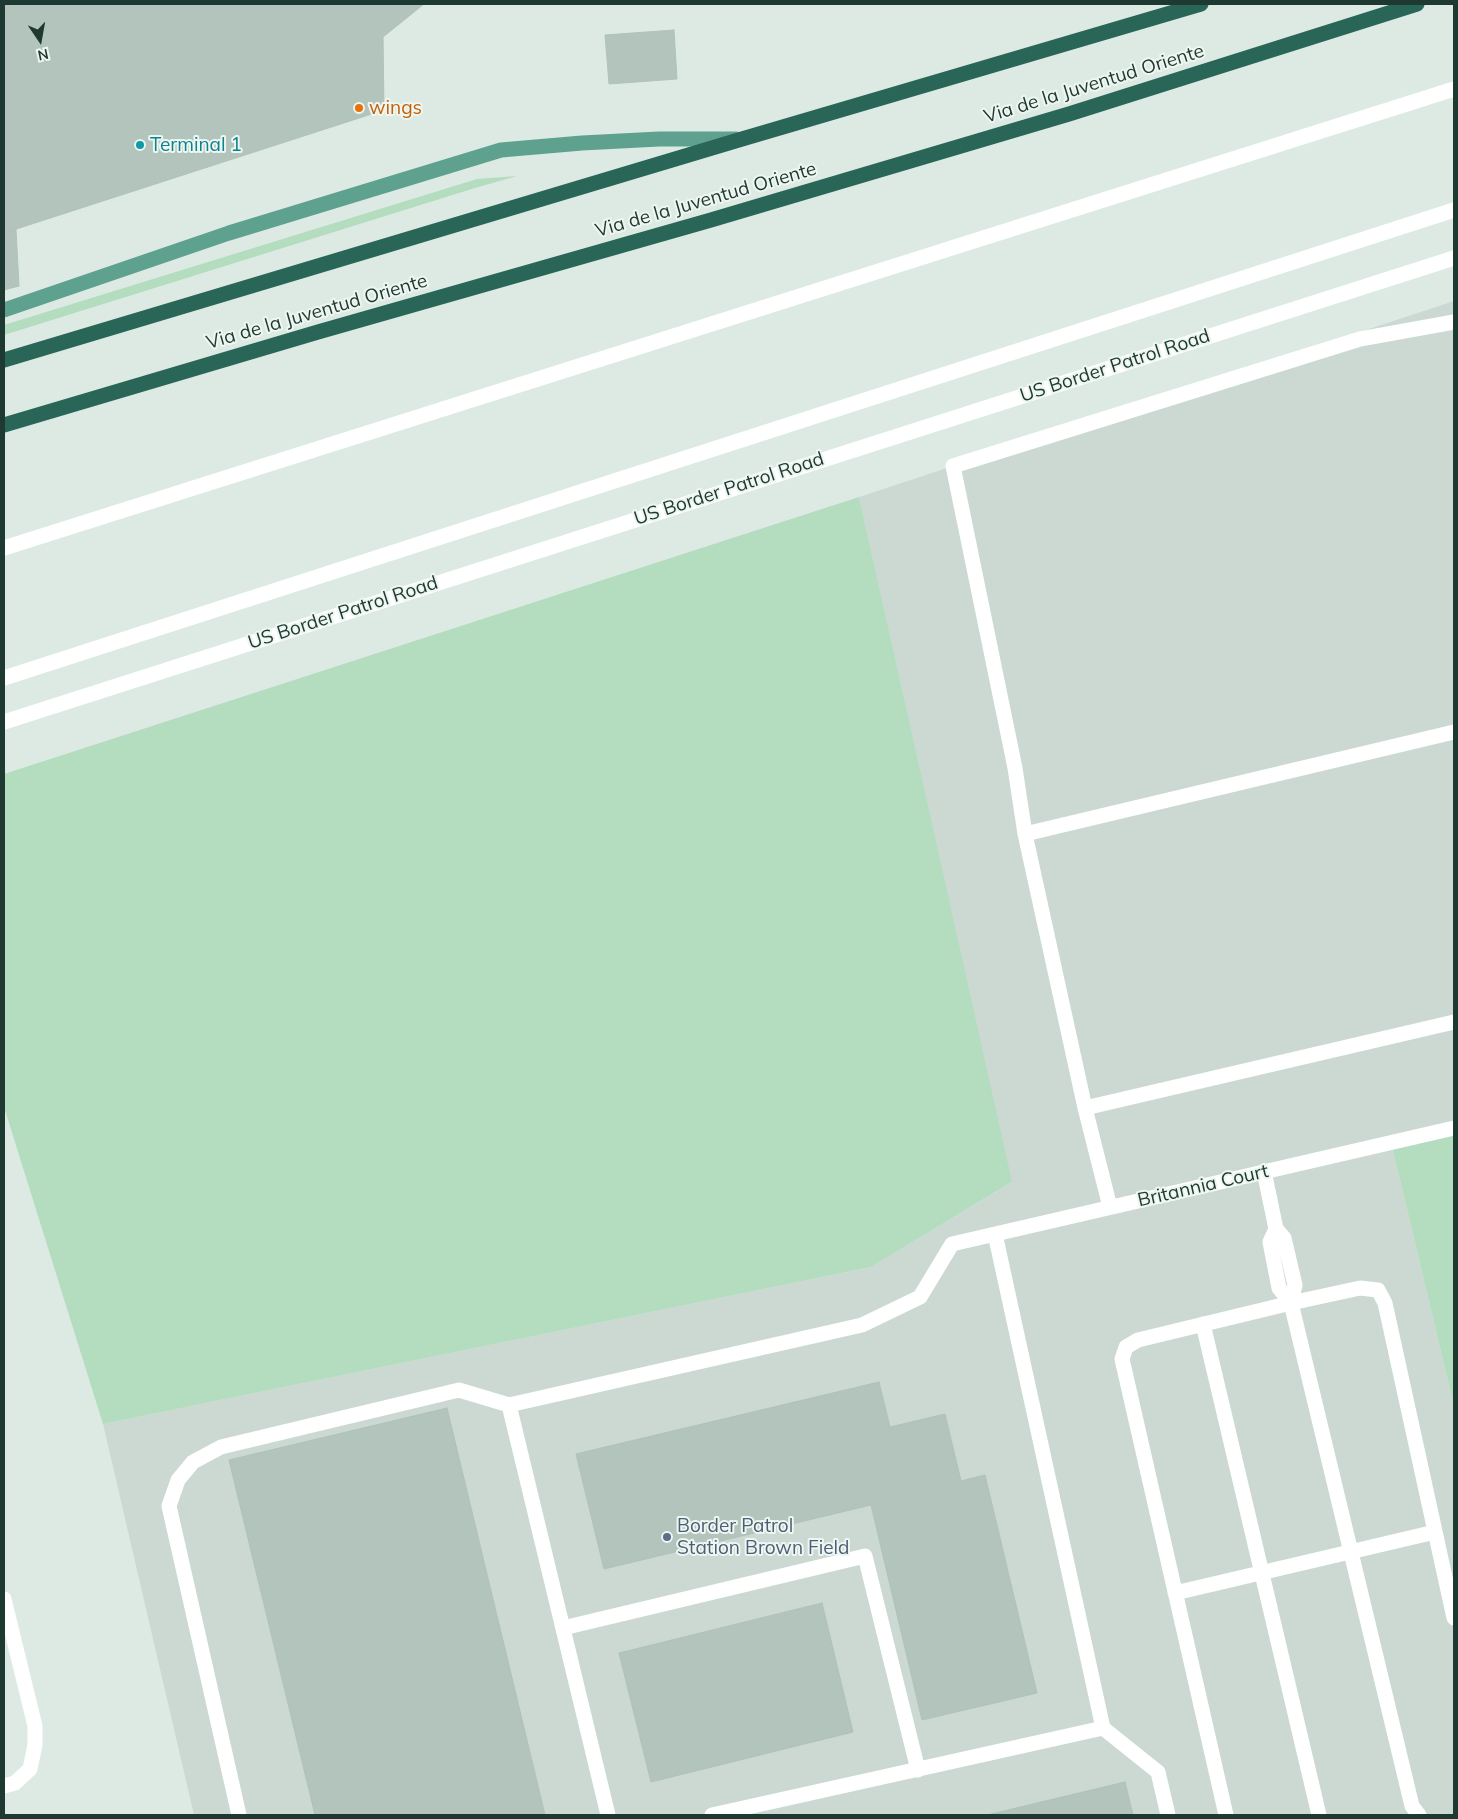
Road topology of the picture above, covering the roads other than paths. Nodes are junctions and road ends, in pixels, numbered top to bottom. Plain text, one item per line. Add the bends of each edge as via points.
1 (1201, 4) edge
2 (1417, 4) edge
3 (1454, 89) edge
4 (742, 139) junction
5 (1454, 210) edge
6 (1454, 258) edge
7 (4, 310) edge
8 (1454, 322) edge
9 (4, 360) edge
10 (4, 425) edge
11 (4, 548) edge
12 (4, 678) edge
13 (4, 722) edge
14 (1454, 732) edge
15 (1025, 834) junction
16 (1454, 1022) edge
17 (1085, 1108) junction
18 (1454, 1128) edge
19 (1264, 1172) junction
20 (1110, 1207) junction
21 (995, 1234) junction
22 (1291, 1303) junction
23 (1203, 1324) junction
24 (509, 1405) junction
25 (1436, 1532) junction
26 (1350, 1552) junction
27 (1262, 1573) junction
28 (1175, 1593) junction
29 (4, 1599) edge
30 (1454, 1618) edge
31 (563, 1628) junction
32 (1102, 1728) junction
33 (918, 1770) junction
34 (4, 1786) edge
35 (240, 1815) edge
36 (608, 1815) edge
37 (712, 1815) edge
38 (1168, 1815) edge
39 (1226, 1815) edge
40 (1319, 1815) edge
41 (1419, 1815) edge

1 - 4 highway
2 - 10 highway, Via de la Juventud Oriente via 1069,114
3 - 11 street
4 - 7 main road via 659,139 501,150 229,233
4 - 9 highway
5 - 12 street
6 - 13 street, US Border Patrol Road
8 - 15 street via 1360,339 953,466 1015,768
14 - 15 street
15 - 17 street
16 - 17 street
17 - 20 street
18 - 19 street, Britannia Court
19 - 20 street, Britannia Court
19 - 22 street via 1276,1229 1270,1242 1279,1288
20 - 21 street, Britannia Court
21 - 24 street, Britannia Court via 952,1244 920,1297 862,1325
21 - 32 street
22 - 23 street
22 - 25 street via 1360,1288 1378,1290 1385,1303
22 - 26 street
23 - 27 street
23 - 28 street via 1138,1340 1126,1347 1122,1359
24 - 31 street
24 - 35 street via 459,1390 221,1448 193,1462 178,1480 169,1506
25 - 26 street
25 - 30 street
26 - 27 street
26 - 41 street via 1412,1806
27 - 28 street
27 - 40 street
28 - 39 street
29 - 34 street via 35,1726 35,1745 30,1769 15,1783
31 - 33 street via 865,1556
31 - 36 street
32 - 33 street
32 - 38 street via 1158,1772
33 - 37 street

